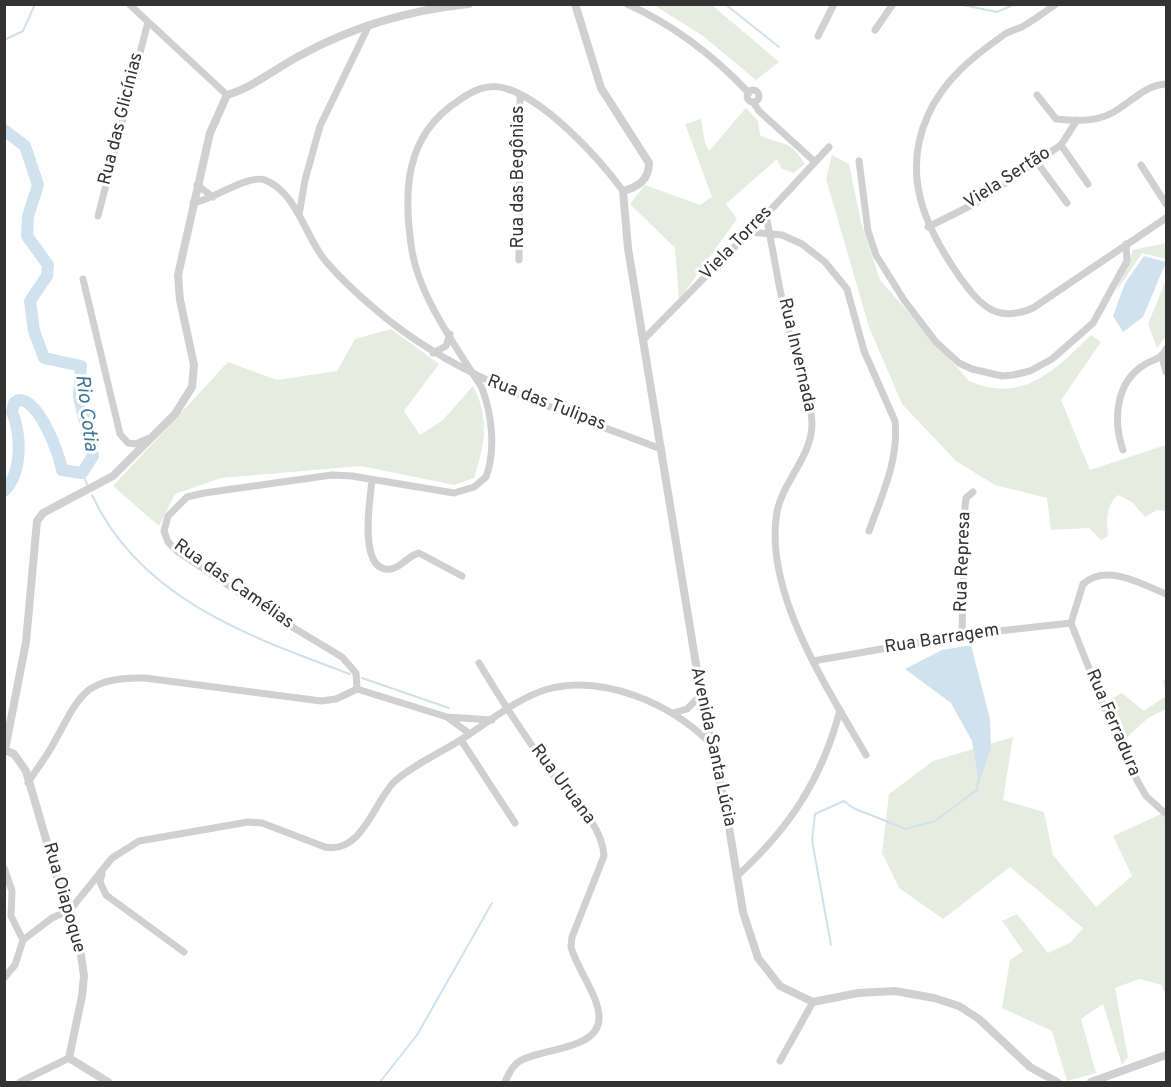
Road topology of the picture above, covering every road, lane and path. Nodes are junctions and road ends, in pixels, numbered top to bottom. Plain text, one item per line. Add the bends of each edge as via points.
1 (129, 4) edge
2 (469, 4) edge
3 (575, 4) edge
4 (627, 4) edge
5 (834, 4) edge
6 (893, 4) edge
7 (1056, 4) edge
8 (148, 22) junction
9 (369, 25) junction
10 (875, 30) dead end
11 (818, 36) dead end
12 (1167, 84) edge
13 (520, 94) junction
14 (227, 95) junction
15 (1037, 95) dead end
16 (1077, 120) junction
17 (1060, 145) junction
18 (829, 147) dead end
19 (859, 161) dead end
20 (1036, 161) junction
21 (815, 162) junction
22 (1141, 165) dead end
23 (197, 184) junction
24 (1088, 184) dead end
25 (623, 191) junction
26 (213, 197) junction
27 (193, 203) junction
28 (1067, 203) dead end
29 (1167, 204) edge
30 (299, 215) junction
31 (766, 215) junction
32 (98, 216) dead end
33 (1167, 218) edge
34 (928, 227) junction
35 (750, 232) junction
36 (770, 234) junction
37 (1126, 244) junction
38 (519, 260) dead end
39 (83, 279) dead end
40 (450, 334) junction
41 (643, 339) junction
42 (1167, 349) edge
43 (433, 353) junction
44 (1162, 357) junction
45 (1167, 372) edge
46 (474, 376) junction
47 (147, 439) junction
48 (661, 449) junction
49 (1123, 450) dead end
50 (372, 481) junction
51 (972, 492) dead end
52 (868, 531) dead end
53 (462, 576) dead end
54 (1167, 594) edge
55 (1071, 623) junction
56 (962, 635) junction
57 (813, 661) junction
58 (479, 663) dead end
59 (357, 689) junction
60 (700, 695) junction
61 (508, 710) junction
62 (840, 710) junction
63 (673, 713) junction
64 (447, 717) junction
65 (492, 720) junction
66 (470, 734) junction
67 (461, 740) junction
68 (710, 743) junction
69 (5, 750) edge
70 (866, 755) dead end
71 (28, 783) junction
72 (1167, 813) edge
73 (515, 823) dead end
74 (4, 868) edge
75 (104, 869) junction
76 (736, 876) junction
77 (70, 910) junction
78 (23, 940) junction
79 (184, 952) dead end
80 (4, 978) edge
81 (813, 1002) junction
82 (1167, 1055) edge
83 (69, 1058) junction
84 (780, 1061) dead end
85 (20, 1083) edge
86 (108, 1083) edge
87 (505, 1083) edge
88 (1057, 1083) edge
89 (1091, 1083) edge

1 - 8 street
2 - 9 street
3 - 25 street via 601,88 649,163 641,183
4 - 21 street via 706,51 749,93 759,94 753,102 759,111
5 - 11 street
6 - 10 street
7 - 34 street via 1006,33 957,72 936,101 924,125 917,160 920,199
8 - 14 street
8 - 32 street, Rua das Glicínias
9 - 14 street via 302,54 248,88
9 - 30 street via 320,126
12 - 16 street via 1146,90 1098,119
13 - 25 street, Rua das Camélias via 583,142
13 - 38 street, Rua das Begônias
13 - 40 street, Rua das Camélias via 491,86 472,91 427,129 410,166 409,213 416,268 425,293
14 - 23 street via 210,133
15 - 16 street via 1056,118
16 - 17 street, Viela Sertão
17 - 20 street, Viela Sertão
17 - 24 street
18 - 21 street, Viela Torres
19 - 37 street via 868,231 876,255 936,342 972,369 1013,375 1052,359 1093,323 1127,261
20 - 28 street
20 - 34 street, Viela Sertão via 976,203
21 - 31 street, Viela Torres
22 - 29 street
23 - 26 street
23 - 27 street
25 - 41 street, Avenida Santa Lúcia
26 - 27 street, Rua das Tulipas
26 - 30 street, Rua das Tulipas via 261,179 278,187
27 - 47 street via 178,275 195,376 186,399
30 - 43 street, Rua das Tulipas via 334,271 386,318
31 - 35 street, Viela Torres
31 - 36 street, Rua Invernada
33 - 37 street
34 - 37 street via 969,289 981,303 1001,314 1021,314 1033,308
35 - 36 street
35 - 41 street, Viela Torres
36 - 52 street via 814,251 847,289 864,351 895,421 892,467
36 - 57 street, Rua Invernada via 812,423 810,439 777,511 776,542 786,598
39 - 47 street via 120,434 128,443
40 - 43 street via 446,346
40 - 46 street, Rua das Camélias
41 - 48 street, Avenida Santa Lúcia
42 - 44 street
43 - 46 street, Rua das Tulipas
44 - 45 street
44 - 49 street via 1133,373 1121,394 1116,423
46 - 48 street, Rua das Tulipas
46 - 50 street, Rua das Camélias via 491,419 490,462 482,482 454,493
47 - 69 street via 113,476 43,513 37,521 26,642
48 - 60 street, Avenida Santa Lúcia
50 - 53 street via 369,544 376,562 390,569 419,553
50 - 59 street, Rua das Camélias via 352,476 309,477 187,497 168,516 164,531 177,550 342,657 356,674
51 - 56 street, Rua Represa via 965,506
54 - 55 street via 1129,579 1098,575 1083,584
55 - 56 street, Rua Barragem
55 - 72 street, Rua Ferradura via 1117,740 1138,782 1146,796
56 - 57 street, Rua Barragem
57 - 62 street, Rua Invernada
58 - 61 street
59 - 64 street
59 - 71 street via 321,701 146,678 110,680 87,690 76,702
60 - 63 street via 687,708
60 - 68 street, Avenida Santa Lúcia
61 - 63 street via 548,689 584,686 634,696
61 - 65 street
61 - 87 street, Rua Uruana via 596,830 604,856 574,928 571,947 597,1006 596,1029 572,1046 523,1059
62 - 70 street, Rua Invernada
62 - 76 street via 831,743 793,816 769,846
63 - 68 street
64 - 65 street
64 - 66 street
65 - 66 street
66 - 67 street
67 - 73 street
67 - 75 street via 394,782 357,837 335,849 262,823 237,822 140,841 123,849
68 - 76 street, Avenida Santa Lúcia
69 - 71 street, Rua Oiapoque via 21,761
71 - 77 street, Rua Oiapoque
74 - 78 street via 12,891 11,916
75 - 77 street
75 - 79 street via 100,882 106,895
76 - 81 street, Avenida Santa Lúcia via 748,933 762,966 780,986
77 - 78 street
77 - 83 street, Rua Oiapoque via 84,976
78 - 80 street via 15,964
81 - 84 street
81 - 88 street via 881,991 947,1001 970,1012 1030,1067
82 - 89 street
83 - 85 street
83 - 86 street

